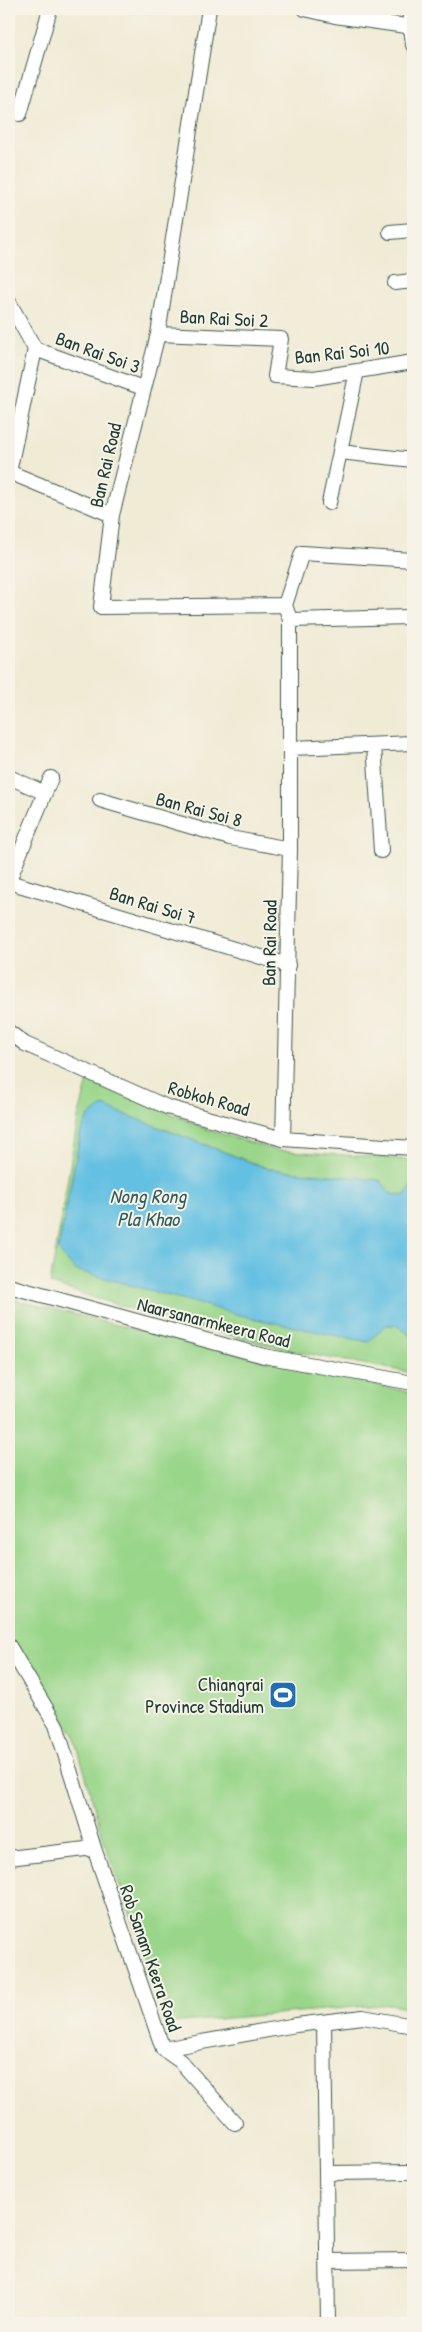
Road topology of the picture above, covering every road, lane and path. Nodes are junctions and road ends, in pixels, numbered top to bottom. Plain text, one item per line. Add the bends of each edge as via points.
1 (50, 9) edge
2 (209, 9) edge
3 (305, 9) edge
4 (409, 9) edge
5 (412, 27) edge
6 (413, 45) edge
7 (20, 114) dead end
8 (413, 230) edge
9 (390, 232) dead end
10 (413, 281) edge
11 (395, 283) dead end
12 (9, 302) edge
13 (158, 334) junction
14 (36, 349) junction
15 (413, 362) edge
16 (356, 371) junction
17 (275, 376) joint
18 (143, 388) junction
19 (340, 452) junction
20 (413, 460) edge
21 (9, 472) edge
22 (329, 504) dead end
23 (112, 515) junction
24 (413, 560) edge
25 (285, 605) junction
26 (410, 617) dead end
27 (290, 620) junction
28 (413, 742) edge
29 (374, 745) junction
30 (291, 748) junction
31 (9, 778) edge
32 (51, 778) dead end
33 (45, 792) junction
34 (100, 800) dead end
35 (290, 848) junction
36 (381, 851) dead end
37 (9, 881) edge
38 (288, 965) junction
39 (9, 1032) edge
40 (284, 1138) junction
41 (413, 1148) edge
42 (9, 1286) edge
43 (413, 1383) edge
44 (9, 1646) edge
45 (94, 1848) junction
46 (9, 1858) edge
47 (324, 2022) junction
48 (413, 2026) edge
49 (162, 2049) junction
50 (235, 2123) dead end
51 (413, 2172) edge
52 (326, 2173) junction
53 (413, 2260) edge
54 (327, 2261) junction
55 (328, 2323) edge

1 - 7 street
2 - 13 street, Ban Rai Road
3 - 5 street
4 - 5 street
5 - 6 street
8 - 9 street
10 - 11 street
12 - 14 street, Ban Rai Soi 3
13 - 17 street, Ban Rai Soi 2 via 281,340
13 - 18 street, Ban Rai Road
14 - 18 street, Ban Rai Soi 3
14 - 21 street
15 - 16 street, Ban Rai Soi 10
16 - 17 street, Ban Rai Soi 10 via 314,378
16 - 19 street
18 - 23 street, Ban Rai Road
19 - 20 street
19 - 22 street
21 - 23 street
23 - 25 street, Ban Rai Road via 101,607
24 - 25 street via 302,553
25 - 27 street, Ban Rai Road
26 - 27 street
27 - 30 street, Ban Rai Road
28 - 29 street
29 - 30 street
29 - 36 street
30 - 35 street, Ban Rai Road
31 - 33 street
32 - 33 street
33 - 37 street
34 - 35 street, Ban Rai Soi 8 via 230,838
35 - 38 street, Ban Rai Road
37 - 38 street, Ban Rai Soi 7
38 - 40 street, Ban Rai Road
39 - 40 street, Robkoh Road via 25,1044 167,1107
40 - 41 street, Robkoh Road
42 - 43 street, Naarsanarmkeera Road via 264,1356
44 - 45 street, Rob Sanam Keera Road via 56,1725
45 - 46 street
45 - 49 street, Rob Sanam Keera Road
47 - 48 street, Rob Sanam Keera Road via 362,2017
47 - 49 street, Rob Sanam Keera Road
47 - 52 street
49 - 50 street via 180,2061
51 - 52 street
52 - 54 street
53 - 54 street
54 - 55 street

